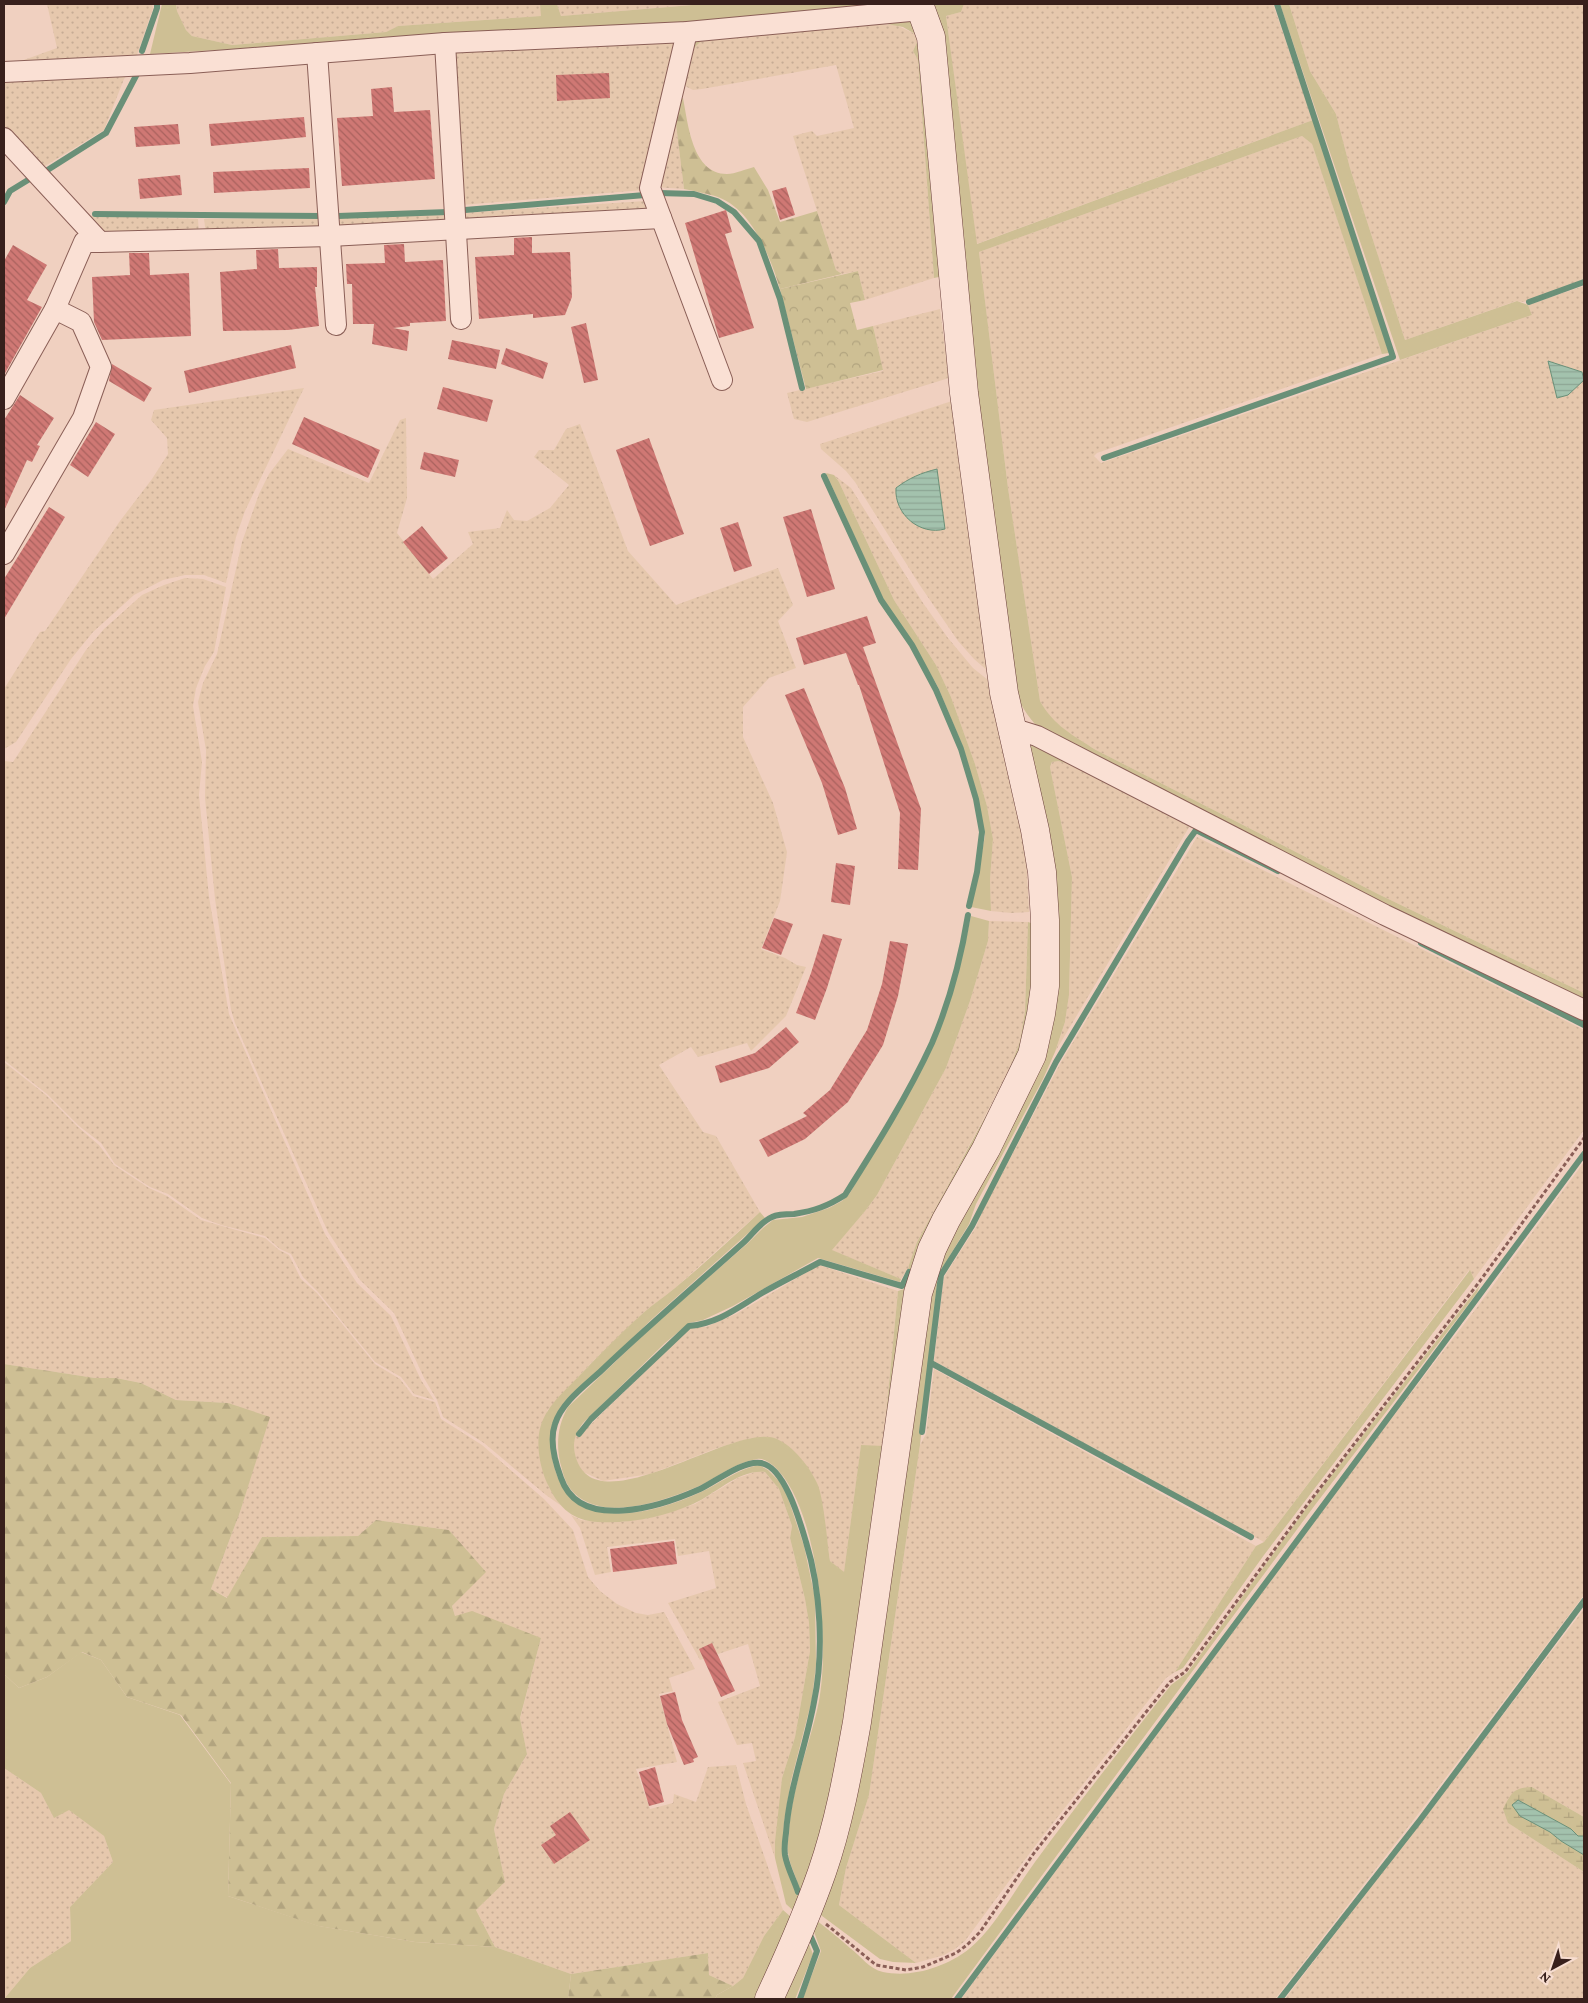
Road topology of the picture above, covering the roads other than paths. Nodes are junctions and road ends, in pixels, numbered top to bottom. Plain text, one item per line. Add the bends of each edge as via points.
1 (920, 7) edge
2 (687, 32) junction
3 (445, 44) junction
4 (317, 53) junction
5 (4, 72) edge
6 (4, 138) edge
7 (661, 218) junction
8 (456, 229) junction
9 (330, 236) junction
10 (100, 242) junction
11 (55, 309) junction
12 (462, 319) dead end
13 (336, 325) dead end
14 (722, 380) dead end
15 (4, 398) edge
16 (4, 554) edge
17 (1011, 728) junction
18 (1584, 1010) edge
19 (769, 1999) edge

1 - 2 street
1 - 17 street via 932,37 964,392
2 - 3 street
2 - 7 street via 650,188
3 - 4 street
3 - 8 street
4 - 5 street
4 - 9 street
6 - 10 street
7 - 8 street
7 - 14 street
8 - 9 street
8 - 12 street
9 - 10 street
9 - 13 street
10 - 11 street via 84,242
11 - 15 street
11 - 16 street via 82,322 101,367 83,418
17 - 18 street via 1037,736 1385,915
17 - 19 street via 1042,872 1045,920 1042,1014 1032,1055 986,1149 946,1220 918,1293 857,1722 837,1821 808,1910

